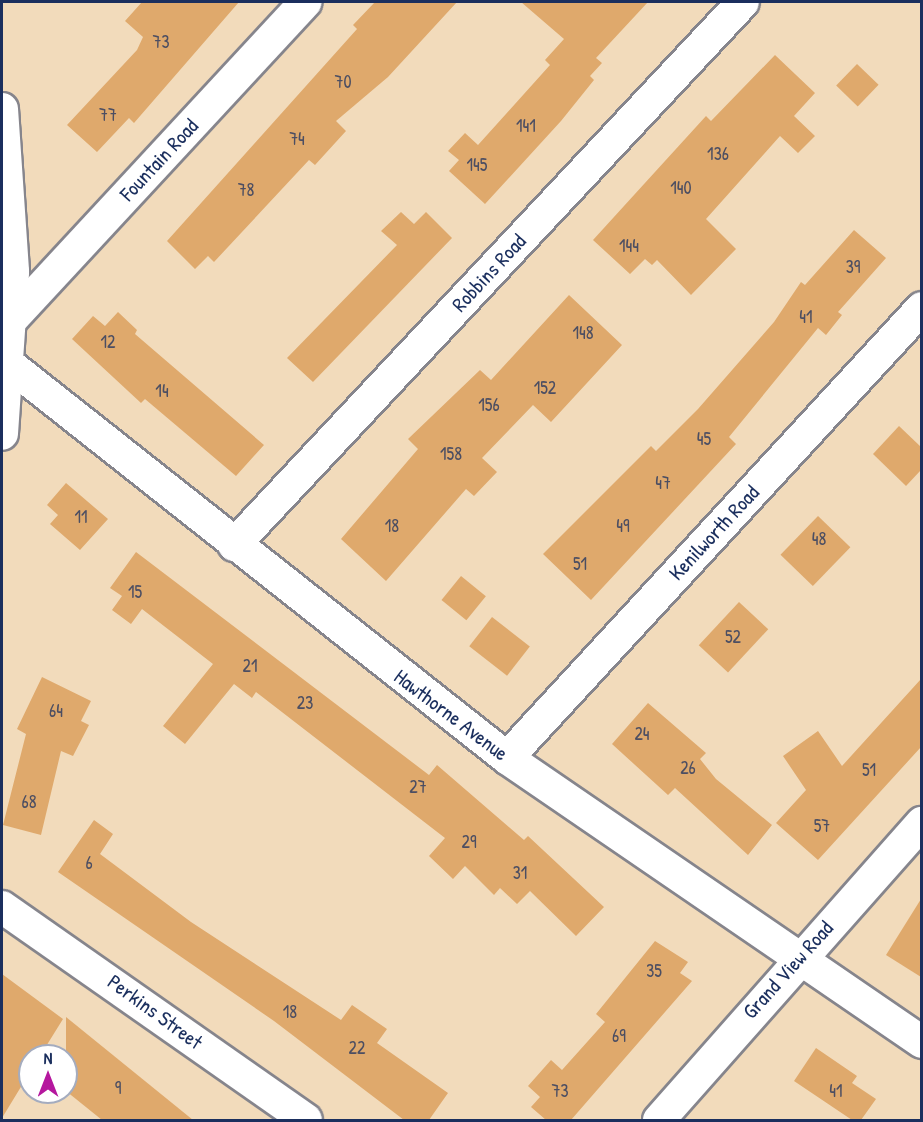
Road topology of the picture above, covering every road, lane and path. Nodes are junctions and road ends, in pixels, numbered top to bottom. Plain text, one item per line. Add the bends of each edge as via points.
1 (306, 2) edge
2 (743, 2) edge
3 (2, 110) edge
4 (921, 308) edge
5 (12, 319) junction
6 (5, 362) edge
7 (2, 434) edge
8 (234, 545) junction
9 (507, 758) junction
10 (921, 823) edge
11 (2, 907) edge
12 (799, 957) junction
13 (921, 1042) edge
14 (306, 1120) edge
15 (659, 1120) edge

1 - 5 street, Fountain Road
2 - 8 street, Robbins Road
3 - 5 street
4 - 9 street, Kenilworth Road
5 - 6 street
6 - 7 street
6 - 8 street, Hawthorne Avenue
8 - 9 street, Hawthorne Avenue
9 - 12 street, Hawthorne Avenue
10 - 12 street, Grand View Road
11 - 14 street, Perkins Street
12 - 13 street, Hawthorne Avenue
12 - 15 street, Grand View Road

